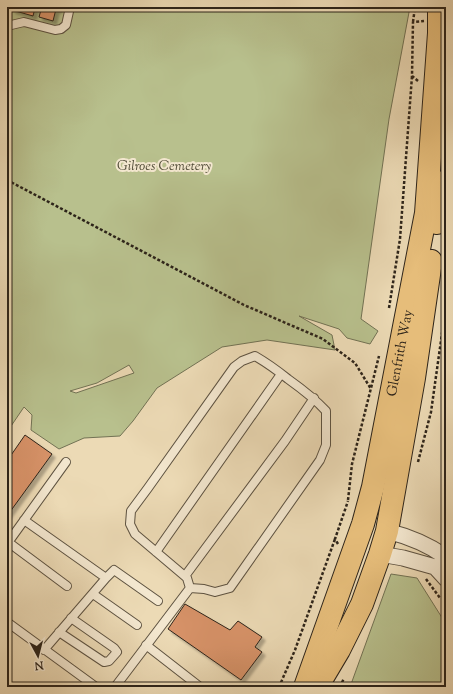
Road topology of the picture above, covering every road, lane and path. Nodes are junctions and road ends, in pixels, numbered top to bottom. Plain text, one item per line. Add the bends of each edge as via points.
1 (70, 7) edge
2 (415, 7) edge
3 (439, 7) edge
4 (413, 22) dead end
5 (7, 26) edge
6 (442, 41) edge
7 (412, 76) dead end
8 (446, 117) edge
9 (7, 180) edge
10 (446, 181) edge
11 (426, 213) junction
12 (388, 309) dead end
13 (380, 354) dead end
14 (281, 374) junction
15 (371, 389) junction
16 (314, 398) junction
17 (66, 462) dead end
18 (348, 500) dead end
19 (24, 520) junction
20 (363, 524) junction
21 (387, 531) junction
22 (335, 539) dead end
23 (8, 543) edge
24 (375, 550) junction
25 (156, 552) junction
26 (446, 557) edge
27 (185, 576) junction
28 (423, 576) dead end
29 (106, 578) junction
30 (446, 579) edge
31 (67, 586) dead end
32 (190, 588) junction
33 (93, 594) junction
34 (446, 597) edge
35 (158, 601) dead end
36 (71, 618) junction
37 (7, 622) edge
38 (137, 625) dead end
39 (59, 632) junction
40 (146, 645) junction
41 (44, 650) junction
42 (310, 684) edge
43 (96, 687) edge
44 (115, 687) edge
45 (200, 687) edge
46 (279, 687) edge

1 - 5 lane via 66,25 61,29 55,30 24,22
2 - 4 path
3 - 6 highway, Glenfrith Way
6 - 11 highway, Glenfrith Way
7 - 12 path via 400,239
8 - 11 highway
9 - 15 path via 244,305 323,339 355,363
10 - 21 highway, Glenfrith Way
11 - 20 highway, Glenfrith Way via 375,479
13 - 15 path
14 - 16 lane
14 - 25 lane
14 - 25 lane via 255,356 234,367 131,511 130,524 135,534
15 - 18 path via 352,464
16 - 27 lane
16 - 32 lane via 326,411 326,445 320,460 230,588 215,592
17 - 19 lane
19 - 23 lane
19 - 29 lane
20 - 24 highway
20 - 42 highway, Glenfrith Way
21 - 24 highway, Glenfrith Way
21 - 26 street via 437,550
22 - 46 path
23 - 31 lane
24 - 30 street via 435,567
24 - 42 highway, Glenfrith Way
25 - 27 lane
27 - 32 lane
28 - 34 path via 440,598
29 - 33 lane
29 - 35 lane via 114,570
32 - 40 lane
33 - 36 lane
33 - 38 lane
36 - 39 lane
36 - 39 lane via 117,652 109,661 104,662
37 - 41 lane
39 - 41 lane
40 - 44 lane
40 - 45 lane
41 - 43 lane

